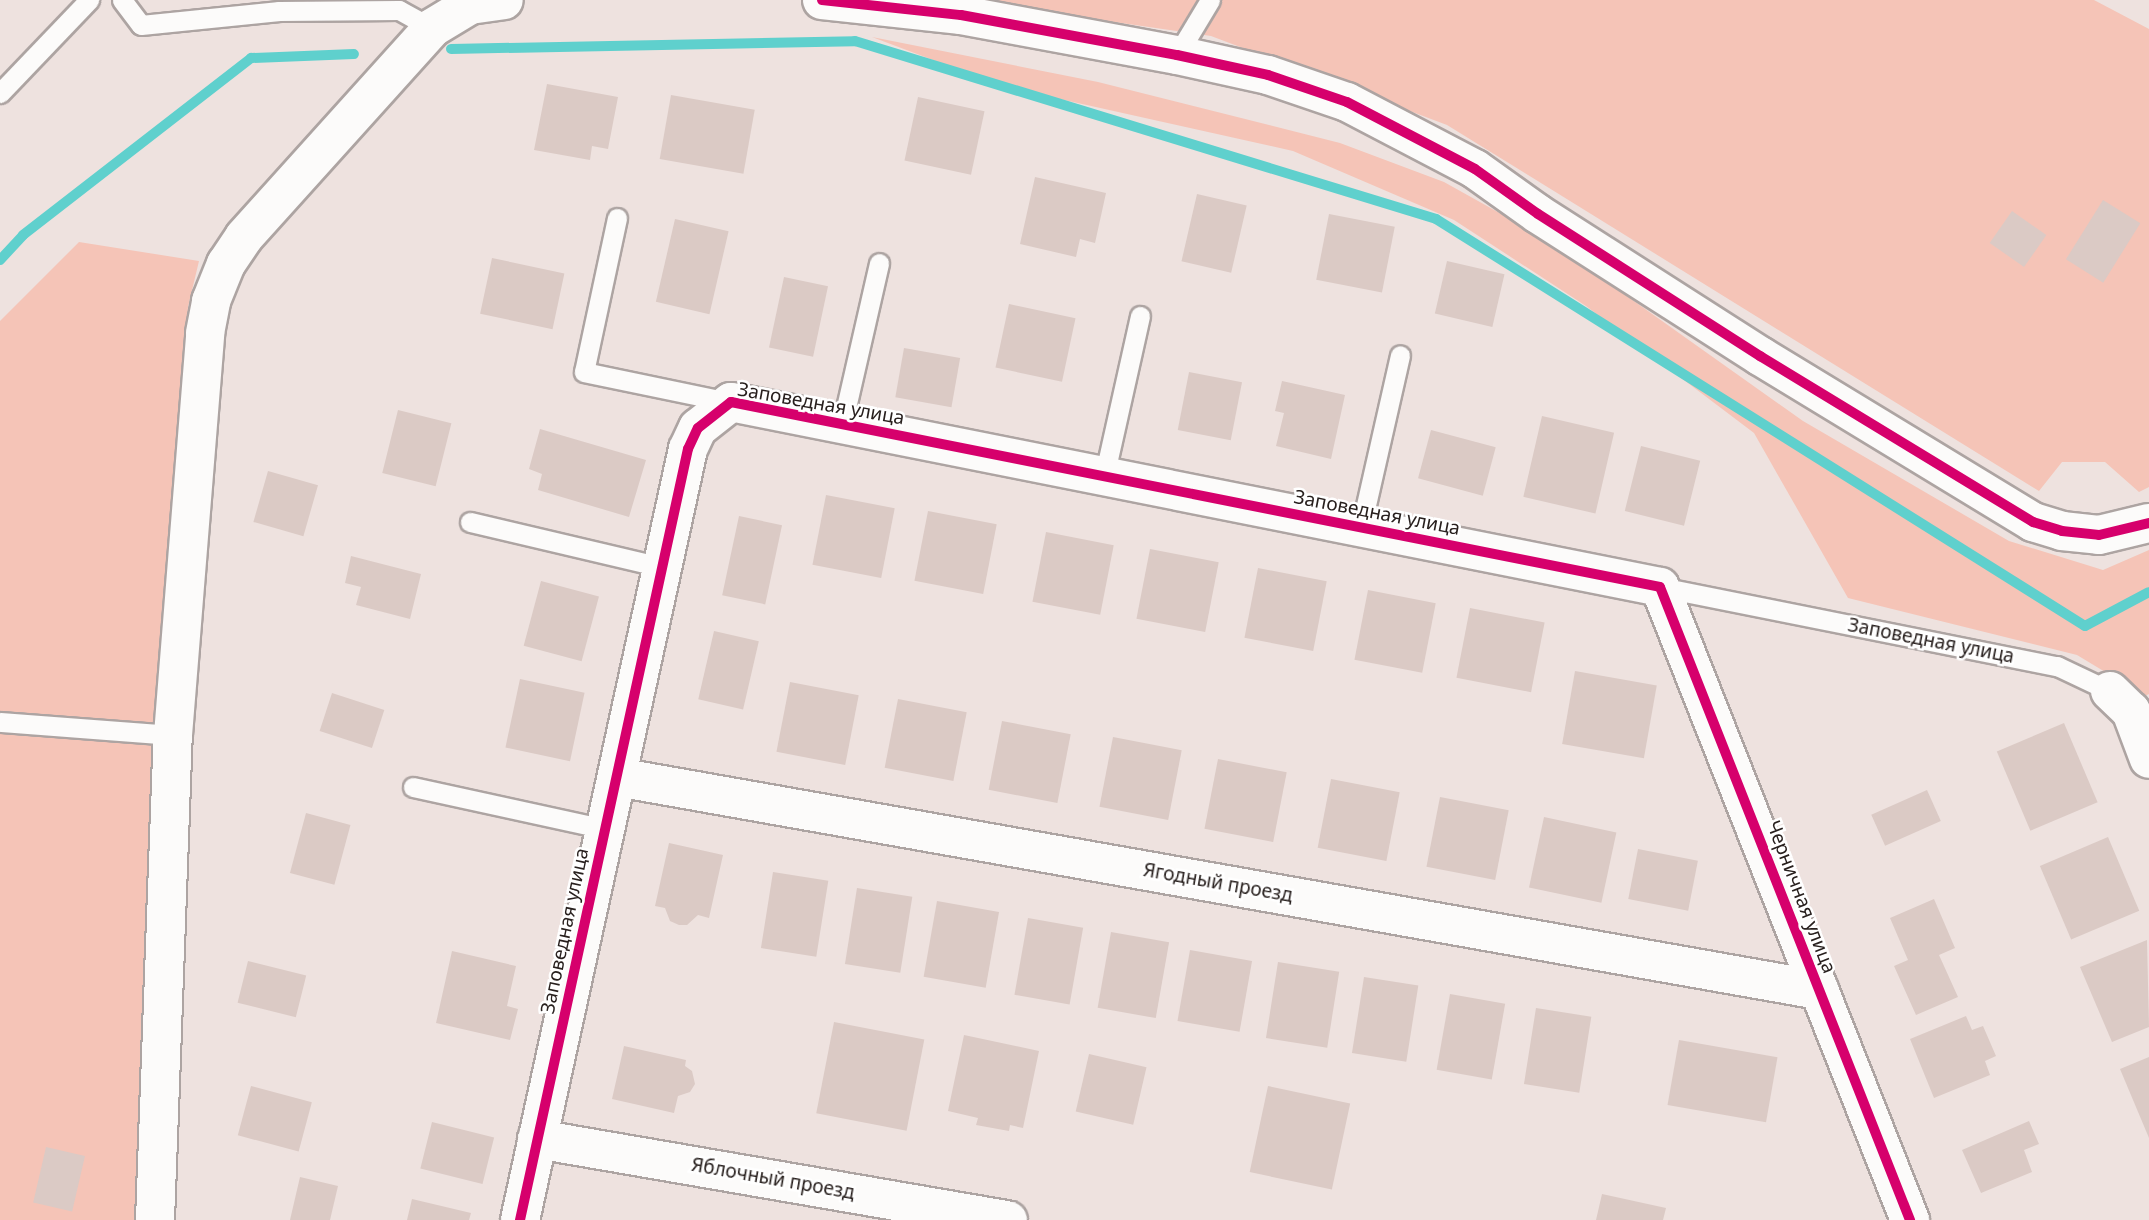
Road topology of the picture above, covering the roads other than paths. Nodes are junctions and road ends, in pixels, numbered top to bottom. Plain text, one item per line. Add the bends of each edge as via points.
1 (89, 0) edge
2 (122, 0) edge
3 (504, 0) edge
4 (822, 0) edge
5 (1210, 0) edge
6 (432, 29) junction
7 (1177, 55) junction
8 (0, 93) edge
9 (617, 218) dead end
10 (879, 263) dead end
11 (1140, 316) dead end
12 (1400, 355) dead end
13 (730, 402) junction
14 (842, 425) junction
15 (1104, 477) junction
16 (470, 522) dead end
17 (2149, 523) edge
18 (1361, 527) junction
19 (662, 567) junction
20 (1660, 587) junction
21 (2110, 691) joint
22 (0, 722) edge
23 (173, 735) junction
24 (2149, 759) edge
25 (617, 777) junction
26 (413, 787) dead end
27 (606, 829) junction
28 (1819, 990) junction
29 (537, 1139) junction
30 (155, 1220) edge
31 (520, 1220) edge
32 (1008, 1220) edge
33 (1910, 1220) edge

1 - 8 lane
2 - 6 lane via 141,24 279,11 399,10
3 - 6 street via 470,5
4 - 7 street via 961,15
5 - 7 lane
6 - 23 street via 244,237 226,264 211,301
7 - 17 street via 1268,75 1347,102 1475,169 1726,334 2033,522 2099,535
9 - 13 lane via 584,372
10 - 14 lane
11 - 15 lane
12 - 18 lane
13 - 14 street, Заповедная улица
13 - 19 street, Заповедная улица via 698,428 688,449
14 - 15 street, Заповедная улица
15 - 18 street, Заповедная улица
16 - 19 lane
18 - 20 street, Заповедная улица
19 - 25 street, Заповедная улица
20 - 21 lane, Заповедная улица via 2057,666
20 - 28 street, Черничная улица
21 - 24 street via 2130,711
22 - 23 lane
23 - 30 street
25 - 27 street, Заповедная улица
25 - 28 street, Ягодный проезд
26 - 27 lane
27 - 29 street, Заповедная улица
28 - 33 street, Черничная улица
29 - 31 street, Заповедная улица
29 - 32 street, Яблочный проезд

